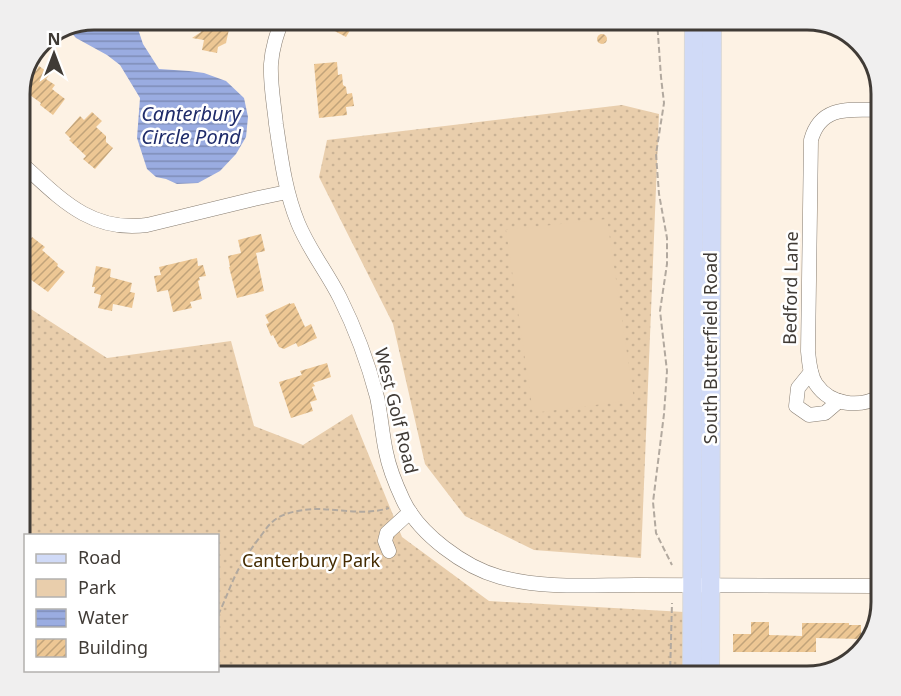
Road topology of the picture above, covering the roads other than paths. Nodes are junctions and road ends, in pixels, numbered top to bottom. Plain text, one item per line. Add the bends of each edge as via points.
1 (279, 30) edge
2 (694, 30) edge
3 (712, 30) edge
4 (871, 110) edge
5 (30, 171) edge
6 (287, 192) junction
7 (811, 372) junction
8 (839, 401) junction
9 (871, 401) edge
10 (410, 512) junction
11 (389, 551) dead end
12 (701, 586) junction
13 (871, 586) edge
14 (693, 666) edge
15 (709, 666) edge

1 - 6 street, West Golf Road via 271,74
2 - 12 main road, South Butterfield Road
3 - 12 main road, South Butterfield Road
4 - 7 street, Bedford Lane via 842,110 829,115 821,120 811,140
5 - 6 street via 80,213 122,226 147,225
6 - 10 street, West Golf Road via 308,246 337,292 369,366 386,455
7 - 8 street via 823,392
7 - 8 street via 798,388 796,406 809,415 825,413
8 - 9 street
10 - 11 street via 387,532
10 - 12 street, West Golf Road via 453,555 499,577 536,584
12 - 13 street, West Golf Road
12 - 14 main road, South Butterfield Road
12 - 15 main road, South Butterfield Road

